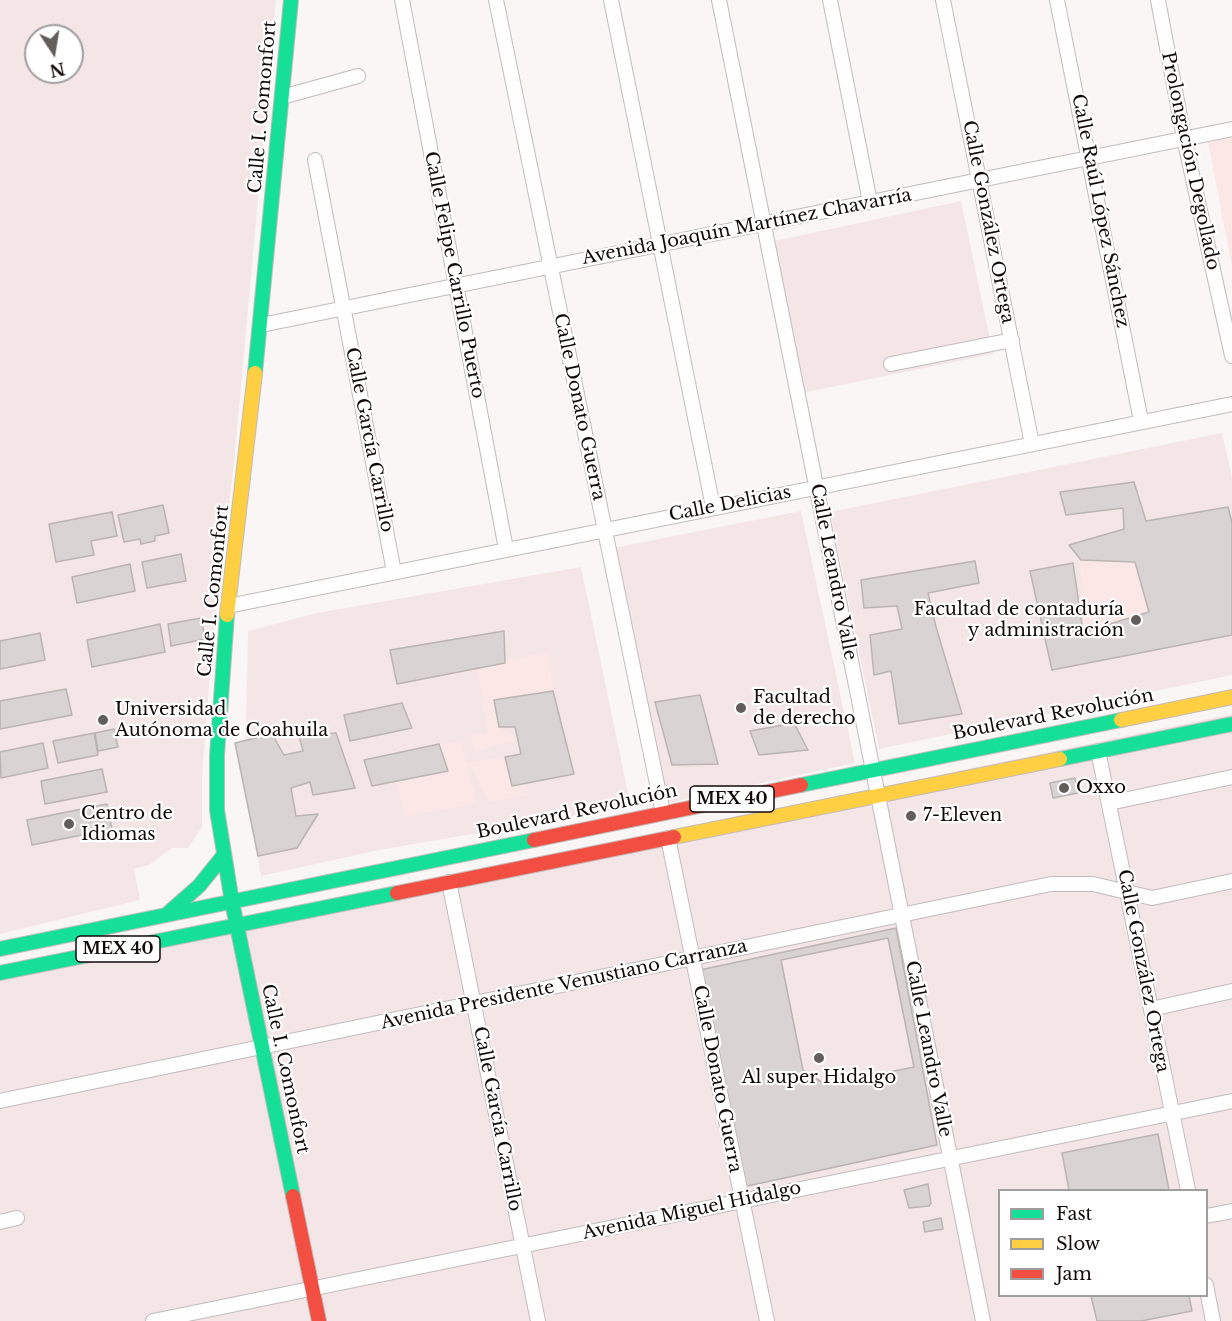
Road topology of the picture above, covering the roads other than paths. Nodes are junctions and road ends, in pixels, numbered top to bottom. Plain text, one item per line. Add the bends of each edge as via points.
1 (291, 0) edge
2 (402, 0) edge
3 (496, 0) edge
4 (610, 0) edge
5 (718, 0) edge
6 (830, 0) edge
7 (944, 0) edge
8 (1057, 0) edge
9 (1158, 0) edge
10 (358, 76) dead end
11 (282, 97) junction
12 (1232, 129) edge
13 (1184, 138) junction
14 (1090, 157) junction
15 (315, 160) dead end
16 (980, 180) junction
17 (870, 202) junction
18 (763, 223) junction
19 (660, 244) junction
20 (550, 266) junction
21 (455, 285) junction
22 (344, 308) junction
23 (261, 325) junction
24 (1012, 340) junction
25 (1232, 356) edge
26 (891, 364) dead end
27 (1232, 404) edge
28 (1141, 422) junction
29 (1032, 444) junction
30 (817, 488) junction
31 (713, 507) junction
32 (604, 529) junction
33 (506, 549) junction
34 (394, 572) junction
35 (228, 606) junction
36 (1232, 697) edge
37 (1232, 724) edge
38 (1098, 751) junction
39 (873, 770) junction
40 (1232, 777) edge
41 (878, 795) junction
42 (1109, 803) junction
43 (663, 813) junction
44 (668, 838) junction
45 (224, 855) junction
46 (1232, 881) edge
47 (449, 882) junction
48 (1127, 894) junction
49 (232, 902) junction
50 (902, 915) junction
51 (165, 916) junction
52 (237, 925) junction
53 (0, 949) edge
54 (692, 959) junction
55 (0, 973) edge
56 (1232, 991) edge
57 (473, 1003) junction
58 (1151, 1009) junction
59 (262, 1046) junction
60 (0, 1101) edge
61 (1232, 1101) edge
62 (1172, 1113) junction
63 (950, 1158) junction
64 (1188, 1189) edge
65 (741, 1201) junction
66 (1232, 1211) edge
67 (1208, 1216) edge
68 (17, 1218) dead end
69 (0, 1222) edge
70 (522, 1246) junction
71 (312, 1288) junction
72 (1208, 1295) edge
73 (153, 1321) edge
74 (319, 1321) edge
75 (538, 1321) edge
76 (767, 1321) edge
77 (983, 1321) edge
78 (1214, 1321) edge

1 - 11 main road, Calle I. Comonfort
2 - 21 street, Calle Felipe Carrillo Puerto
3 - 20 street, Calle Donato Guerra
4 - 19 street
5 - 18 street, Calle Leandro Valle
6 - 17 street
7 - 16 street, Calle González Ortega
8 - 14 street, Calle Raúl López Sánchez
9 - 13 street, Prolongación Degollado
10 - 11 street
11 - 23 main road, Calle I. Comonfort
12 - 13 street, Avenida Joaquín Martínez Chavarría
13 - 14 street, Avenida Joaquín Martínez Chavarría
13 - 25 street, Prolongación Degollado
14 - 16 street, Avenida Joaquín Martínez Chavarría
14 - 28 street, Calle Raúl López Sánchez
15 - 22 street, Calle García Carrillo
16 - 17 street, Avenida Joaquín Martínez Chavarría
16 - 24 street, Calle González Ortega
17 - 18 street, Avenida Joaquín Martínez Chavarría
18 - 19 street, Avenida Joaquín Martínez Chavarría
18 - 30 street, Calle Leandro Valle
19 - 20 street, Avenida Joaquín Martínez Chavarría
19 - 31 street
20 - 21 street, Avenida Joaquín Martínez Chavarría
20 - 32 street, Calle Donato Guerra
21 - 22 street, Avenida Joaquín Martínez Chavarría
21 - 33 street, Calle Felipe Carrillo Puerto
22 - 23 street, Avenida Joaquín Martínez Chavarría
22 - 34 street, Calle García Carrillo
23 - 35 main road, Calle I. Comonfort
24 - 26 street
24 - 29 street, Calle González Ortega
27 - 28 street, Calle Delicias
28 - 29 street, Calle Delicias
29 - 30 street, Calle Delicias
30 - 31 street, Calle Delicias
30 - 39 street, Calle Leandro Valle
31 - 32 street, Calle Delicias
32 - 33 street, Calle Delicias
32 - 43 street, Calle Donato Guerra
33 - 34 street, Calle Delicias
34 - 35 street, Calle Delicias
35 - 45 main road, Calle I. Comonfort via 217,755 217,810
36 - 39 main road, Boulevard Revolución / MEX 40
37 - 38 main road, MEX 40
38 - 41 main road, MEX 40
38 - 42 street, Calle González Ortega
39 - 41 street, Calle Leandro Valle
39 - 43 main road, Boulevard Revolución / MEX 40
40 - 42 street
41 - 44 main road, MEX 40
41 - 50 street, Calle Leandro Valle
42 - 48 street, Calle González Ortega
43 - 49 main road, Boulevard Revolución / MEX 40
44 - 47 main road, MEX 40
44 - 54 street, Calle Donato Guerra
45 - 49 main road, Calle I. Comonfort
45 - 51 main road via 199,886
46 - 48 street, Avenida Presidente Venustiano Carranza via 1152,898
47 - 52 main road, MEX 40
47 - 57 street, Calle García Carrillo
48 - 50 street, Avenida Presidente Venustiano Carranza via 1093,884 1051,884
48 - 58 street, Calle González Ortega
49 - 51 main road, Boulevard Revolución / MEX 40
49 - 52 main road, Calle I. Comonfort
50 - 54 street, Avenida Presidente Venustiano Carranza
50 - 63 street, Calle Leandro Valle
51 - 53 main road, Boulevard Revolución / MEX 40
52 - 55 main road, MEX 40
52 - 59 main road, Calle I. Comonfort
54 - 57 street, Avenida Presidente Venustiano Carranza
54 - 65 street, Calle Donato Guerra
56 - 58 street
57 - 59 street, Avenida Presidente Venustiano Carranza
57 - 70 street, Calle García Carrillo
58 - 62 street, Calle González Ortega
59 - 60 street, Avenida Presidente Venustiano Carranza
59 - 71 main road, Calle I. Comonfort
61 - 62 street, Avenida Miguel Hidalgo
62 - 63 street, Avenida Miguel Hidalgo
62 - 64 street, Calle González Ortega
63 - 65 street, Avenida Miguel Hidalgo
63 - 77 street, Calle Leandro Valle
65 - 70 street, Avenida Miguel Hidalgo
65 - 76 street, Calle Donato Guerra
66 - 67 street
68 - 69 street
70 - 71 street, Avenida Miguel Hidalgo
70 - 75 street, Calle García Carrillo
71 - 73 street, Avenida Miguel Hidalgo
71 - 74 main road, Calle I. Comonfort
72 - 78 street

